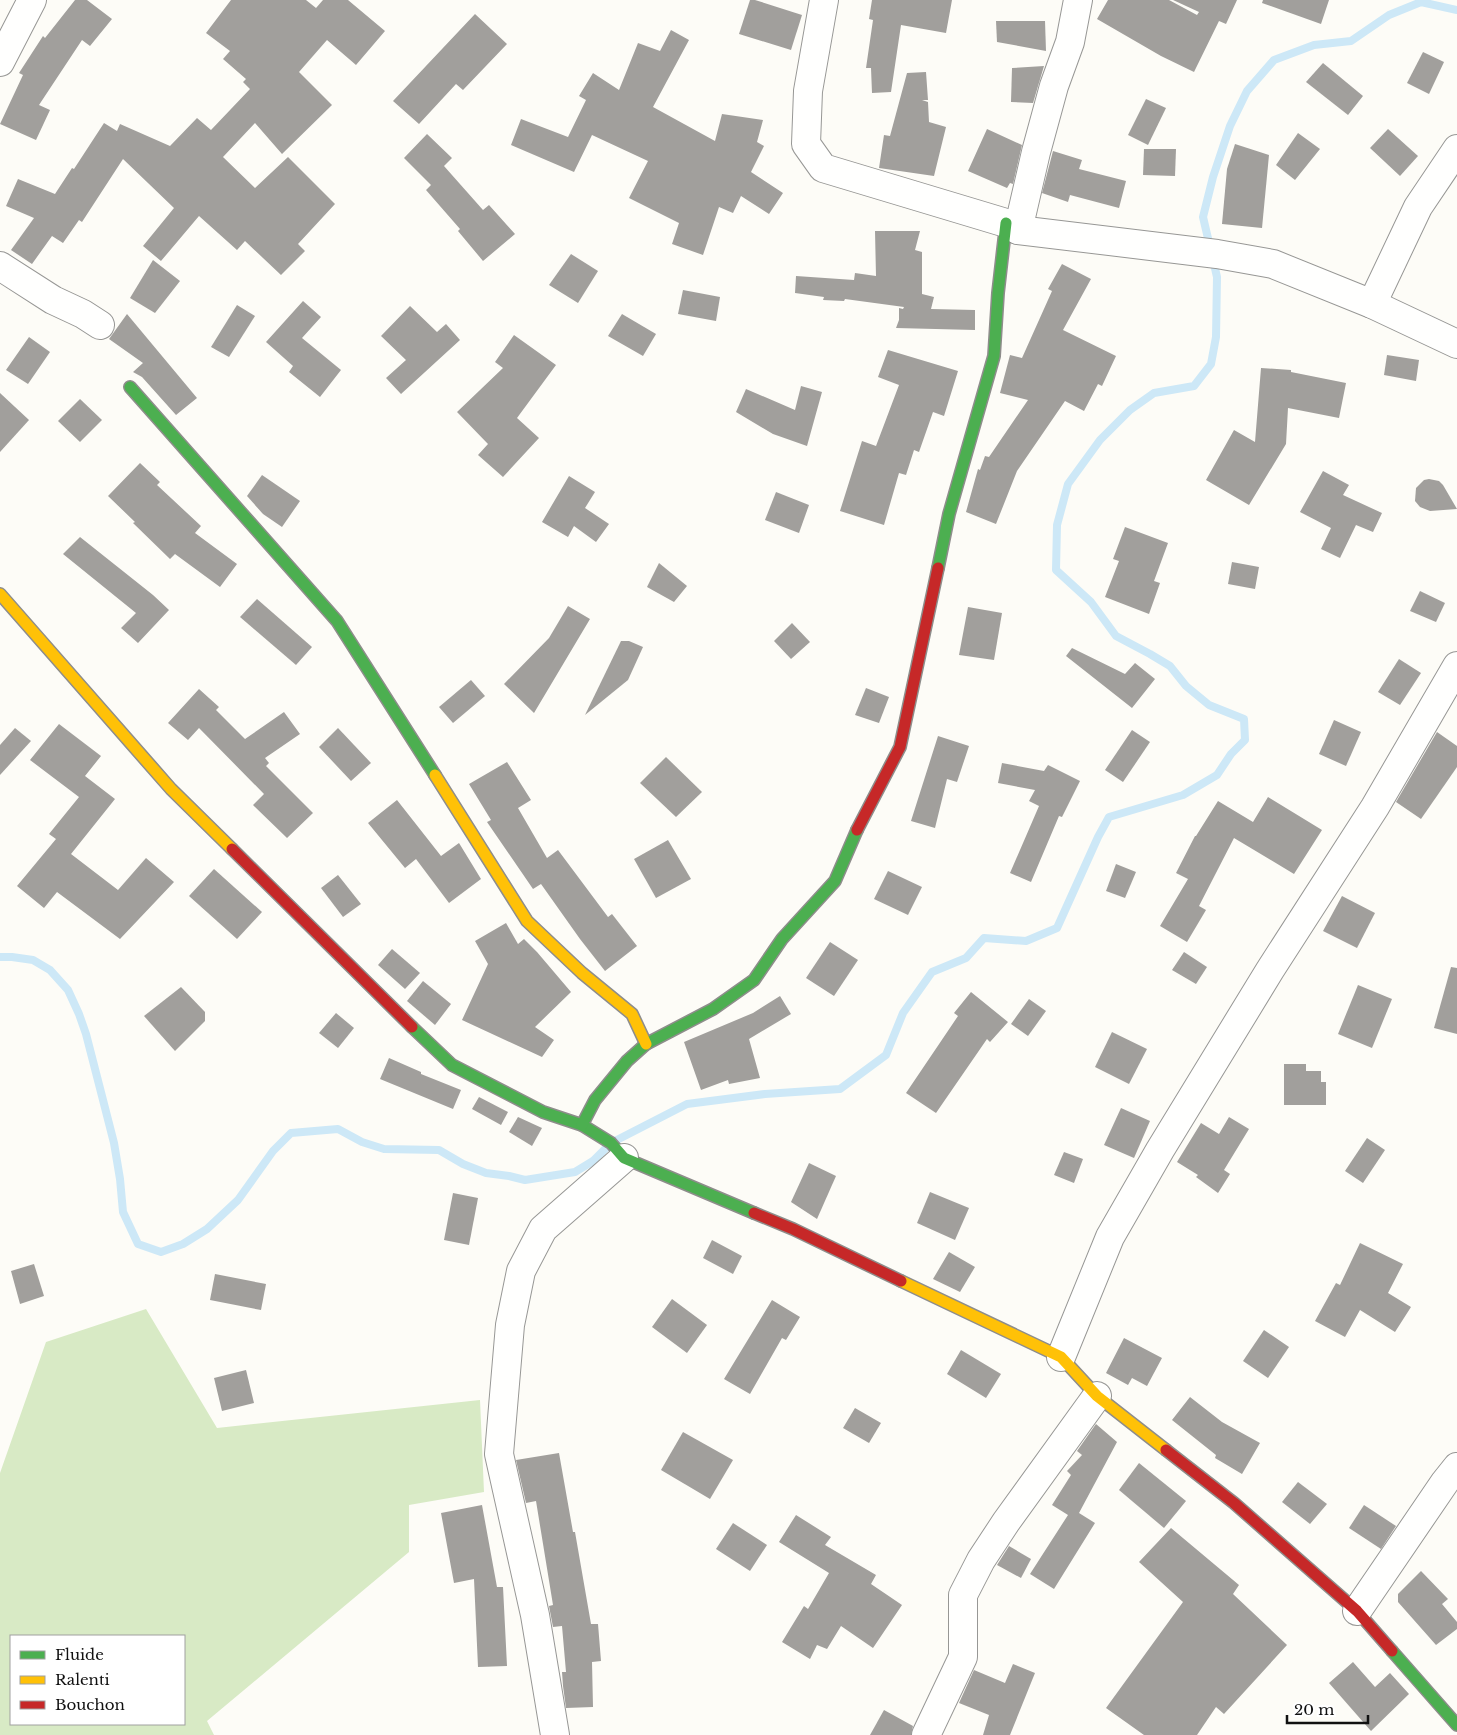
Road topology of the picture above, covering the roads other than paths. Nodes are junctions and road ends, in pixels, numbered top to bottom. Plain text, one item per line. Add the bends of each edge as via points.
1 (32, 0) edge
2 (824, 0) edge
3 (1078, 0) edge
4 (0, 62) edge
5 (1457, 149) edge
6 (1012, 227) junction
7 (0, 266) edge
8 (1372, 304) junction
9 (100, 325) dead end
10 (1457, 344) edge
11 (130, 387) dead end
12 (0, 594) edge
13 (1457, 666) edge
14 (646, 1044) junction
15 (582, 1125) junction
16 (624, 1158) junction
17 (1062, 1357) junction
18 (1096, 1396) junction
19 (1457, 1467) edge
20 (1357, 1611) junction
21 (1457, 1725) edge
22 (555, 1735) edge
23 (926, 1735) edge

1 - 4 street
2 - 6 street via 808,91 806,144 823,168
3 - 6 street via 1070,42
5 - 8 street via 1418,207
6 - 8 street via 1273,264
6 - 14 street via 998,294 994,356 949,514 900,747 835,881 782,939 754,980 713,1009
7 - 9 street
8 - 10 street
11 - 14 street via 337,621 527,921 632,1014
12 - 15 street via 171,789 452,1065 542,1112
13 - 17 street via 1375,807 1160,1150 1110,1238
14 - 15 street via 627,1061 595,1100
15 - 16 street via 611,1143
16 - 17 street via 793,1230
16 - 22 street via 543,1228 521,1270 510,1325 499,1454 535,1615
17 - 18 street
18 - 20 street via 1234,1503
18 - 23 street via 1006,1522 963,1594 963,1657
19 - 20 street
20 - 21 street

